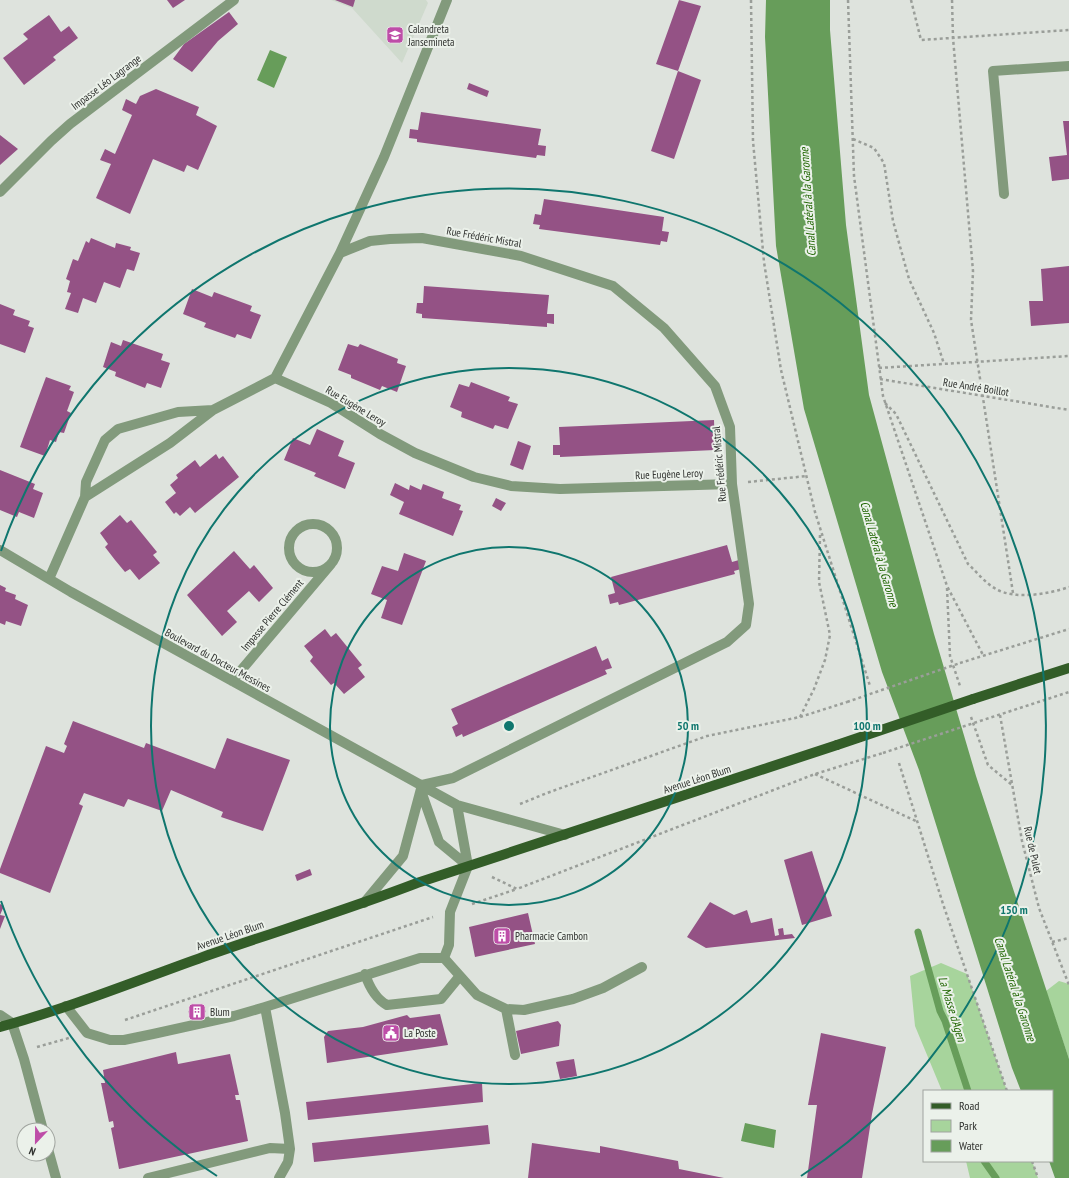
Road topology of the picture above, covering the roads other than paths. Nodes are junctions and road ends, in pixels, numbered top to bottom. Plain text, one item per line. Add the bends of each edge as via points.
1 (234, 0) edge
2 (446, 0) edge
3 (1069, 66) edge
4 (0, 192) edge
5 (1004, 194) dead end
6 (340, 253) junction
7 (276, 378) junction
8 (213, 410) junction
9 (732, 484) junction
10 (85, 497) junction
11 (2, 550) edge
12 (331, 564) junction
13 (49, 579) junction
14 (1069, 668) edge
15 (232, 681) junction
16 (421, 788) junction
17 (457, 805) junction
18 (565, 835) junction
19 (468, 866) junction
20 (364, 903) junction
21 (444, 958) junction
22 (642, 967) dead end
23 (365, 974) junction
24 (459, 977) junction
25 (66, 1006) junction
26 (265, 1007) junction
27 (506, 1009) junction
28 (0, 1015) edge
29 (12, 1024) junction
30 (0, 1027) edge
31 (515, 1055) dead end
32 (41, 1122) edge
33 (290, 1149) junction
34 (52, 1162) edge
35 (56, 1178) edge
36 (148, 1178) edge
37 (279, 1178) edge

1 - 4 street, Impasse Léo Lagrange via 70,124
2 - 6 street via 384,157
3 - 5 street via 993,70
6 - 7 street
6 - 9 street, Rue Frédéric Mistral via 370,241 422,238 521,256 613,286 664,328 715,386 730,427
7 - 8 street
7 - 9 street, Rue Eugène Leroy via 331,403 414,453 474,477 510,486 560,489
8 - 10 street via 170,443
8 - 10 street via 178,412 118,429 105,440 86,482
9 - 16 street, Rue Frédéric Mistral via 749,604 746,625 720,646 453,778
10 - 13 street
11 - 13 street, Boulevard du Docteur Messines
12 - 12 street, Impasse Pierre Clément via 337,553 337,544 329,529 314,523 295,531 290,538 289,546 291,558 296,565 302,570 316,572
12 - 15 street, Impasse Pierre Clément
13 - 15 street, Boulevard du Docteur Messines
14 - 18 main road, Avenue Léon Blum, bridge
15 - 16 street, Boulevard du Docteur Messines
16 - 17 street
16 - 19 street via 439,842
16 - 20 street via 403,856
17 - 18 street
17 - 19 street
18 - 19 main road, Avenue Léon Blum
19 - 20 main road, Avenue Léon Blum
19 - 21 street via 450,912 449,945
20 - 25 main road, Avenue Léon Blum
21 - 23 street via 420,958
21 - 24 street
22 - 27 street via 603,988 573,998 524,1010
23 - 24 street via 368,984 387,1006 441,999
23 - 26 street
24 - 27 street via 476,995
25 - 26 street via 87,1033 110,1040 124,1040
25 - 29 main road, Avenue Léon Blum
26 - 33 street
27 - 31 street
28 - 29 street
29 - 30 main road, Avenue Léon Blum
29 - 32 street
33 - 36 street via 270,1148
33 - 37 street via 288,1162
34 - 35 street

